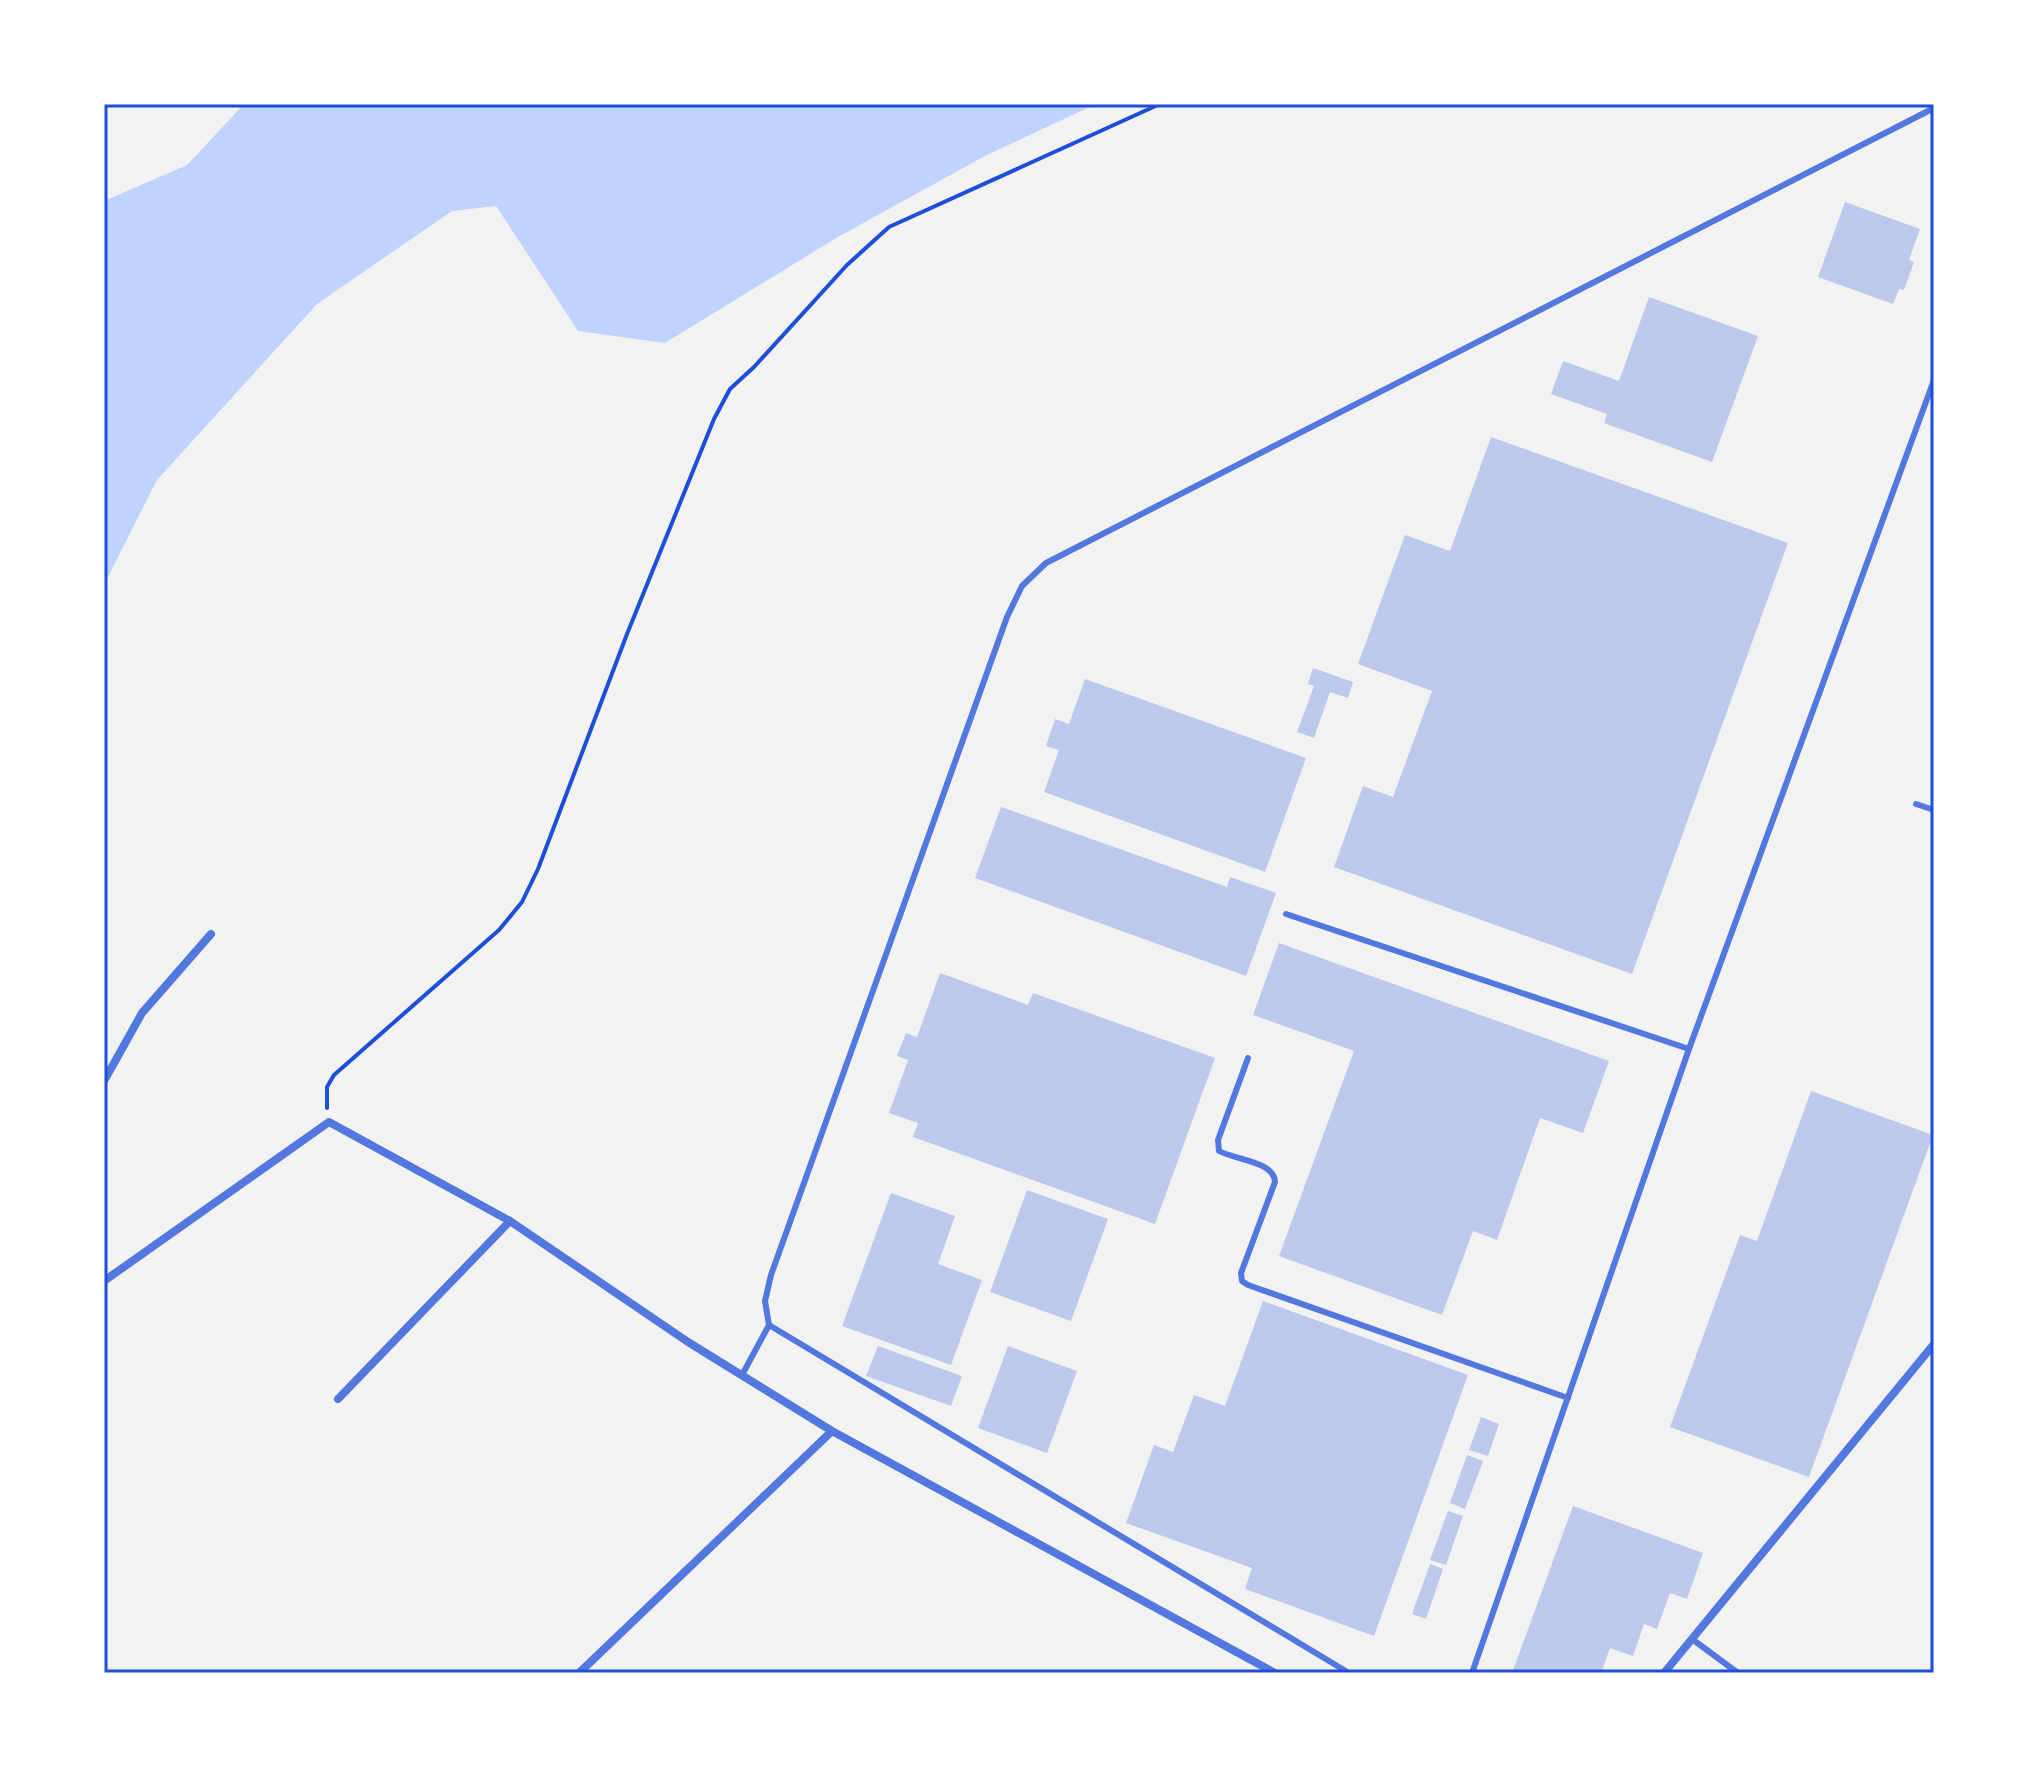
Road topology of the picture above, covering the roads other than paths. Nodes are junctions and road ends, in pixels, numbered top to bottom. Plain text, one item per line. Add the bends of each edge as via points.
1 (1934, 108) edge
2 (1934, 380) edge
3 (1916, 804) dead end
4 (1934, 810) edge
5 (1286, 914) dead end
6 (211, 934) dead end
7 (1689, 1049) junction
8 (1248, 1058) dead end
9 (104, 1081) edge
10 (510, 1221) junction
11 (104, 1281) edge
12 (769, 1325) junction
13 (1934, 1344) edge
14 (742, 1375) junction
15 (1568, 1398) junction
16 (338, 1399) dead end
17 (832, 1431) junction
18 (1692, 1639) junction
19 (579, 1673) edge
20 (1275, 1673) edge
21 (1349, 1673) edge
22 (1472, 1673) edge
23 (1664, 1673) edge
24 (1738, 1673) edge

1 - 12 lane via 1046,563 1022,586 771,1275 765,1301
2 - 7 lane
3 - 4 lane
5 - 7 lane
6 - 9 street via 142,1013
7 - 15 lane
8 - 15 lane via 1218,1140 1219,1151 1269,1168 1275,1182 1242,1281
10 - 11 street via 329,1122
10 - 14 street
10 - 16 street
12 - 14 lane
12 - 21 lane
13 - 18 street
14 - 17 street
15 - 22 lane
17 - 19 street
17 - 20 street
18 - 23 street
18 - 24 lane

